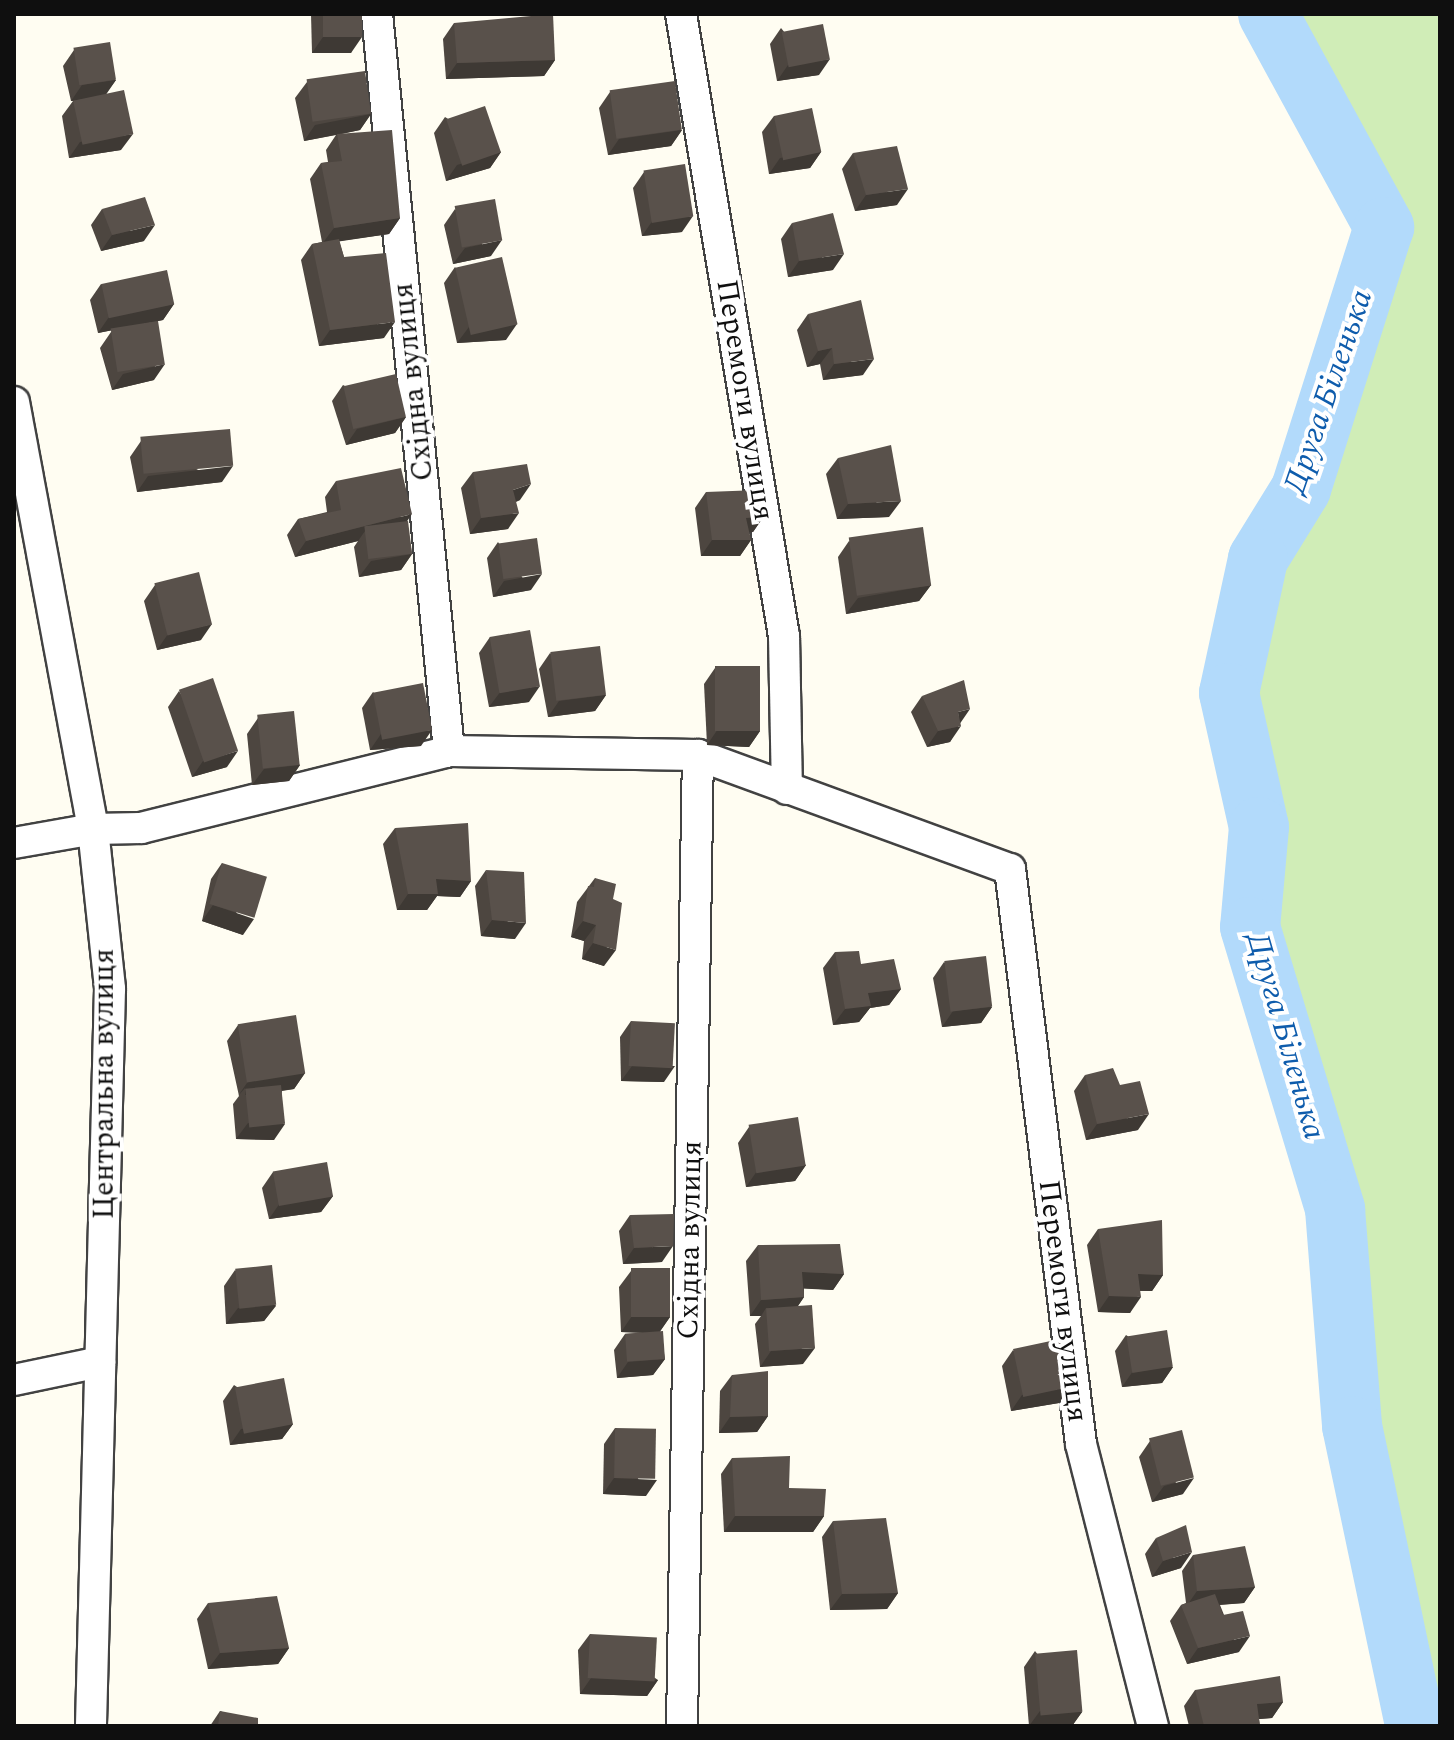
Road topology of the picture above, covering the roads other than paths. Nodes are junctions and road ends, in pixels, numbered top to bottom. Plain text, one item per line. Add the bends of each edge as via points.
1 (377, 14) edge
2 (681, 14) edge
3 (14, 402) edge
4 (449, 751) junction
5 (698, 755) junction
6 (787, 789) junction
7 (93, 829) junction
8 (14, 843) edge
9 (100, 1362) junction
10 (14, 1380) edge
11 (91, 1726) edge
12 (682, 1726) edge
13 (1153, 1726) edge

1 - 4 street, Східна вулиця
2 - 6 street, Перемоги вулиця via 784,636
3 - 7 street, Центральна вулиця
4 - 5 street
4 - 7 street via 141,828
5 - 6 street
5 - 12 street, Східна вулиця
6 - 13 street, Перемоги вулиця via 1010,869 1081,1444
7 - 8 street
7 - 9 street, Центральна вулиця via 110,989
9 - 10 street
9 - 11 street, Центральна вулиця

